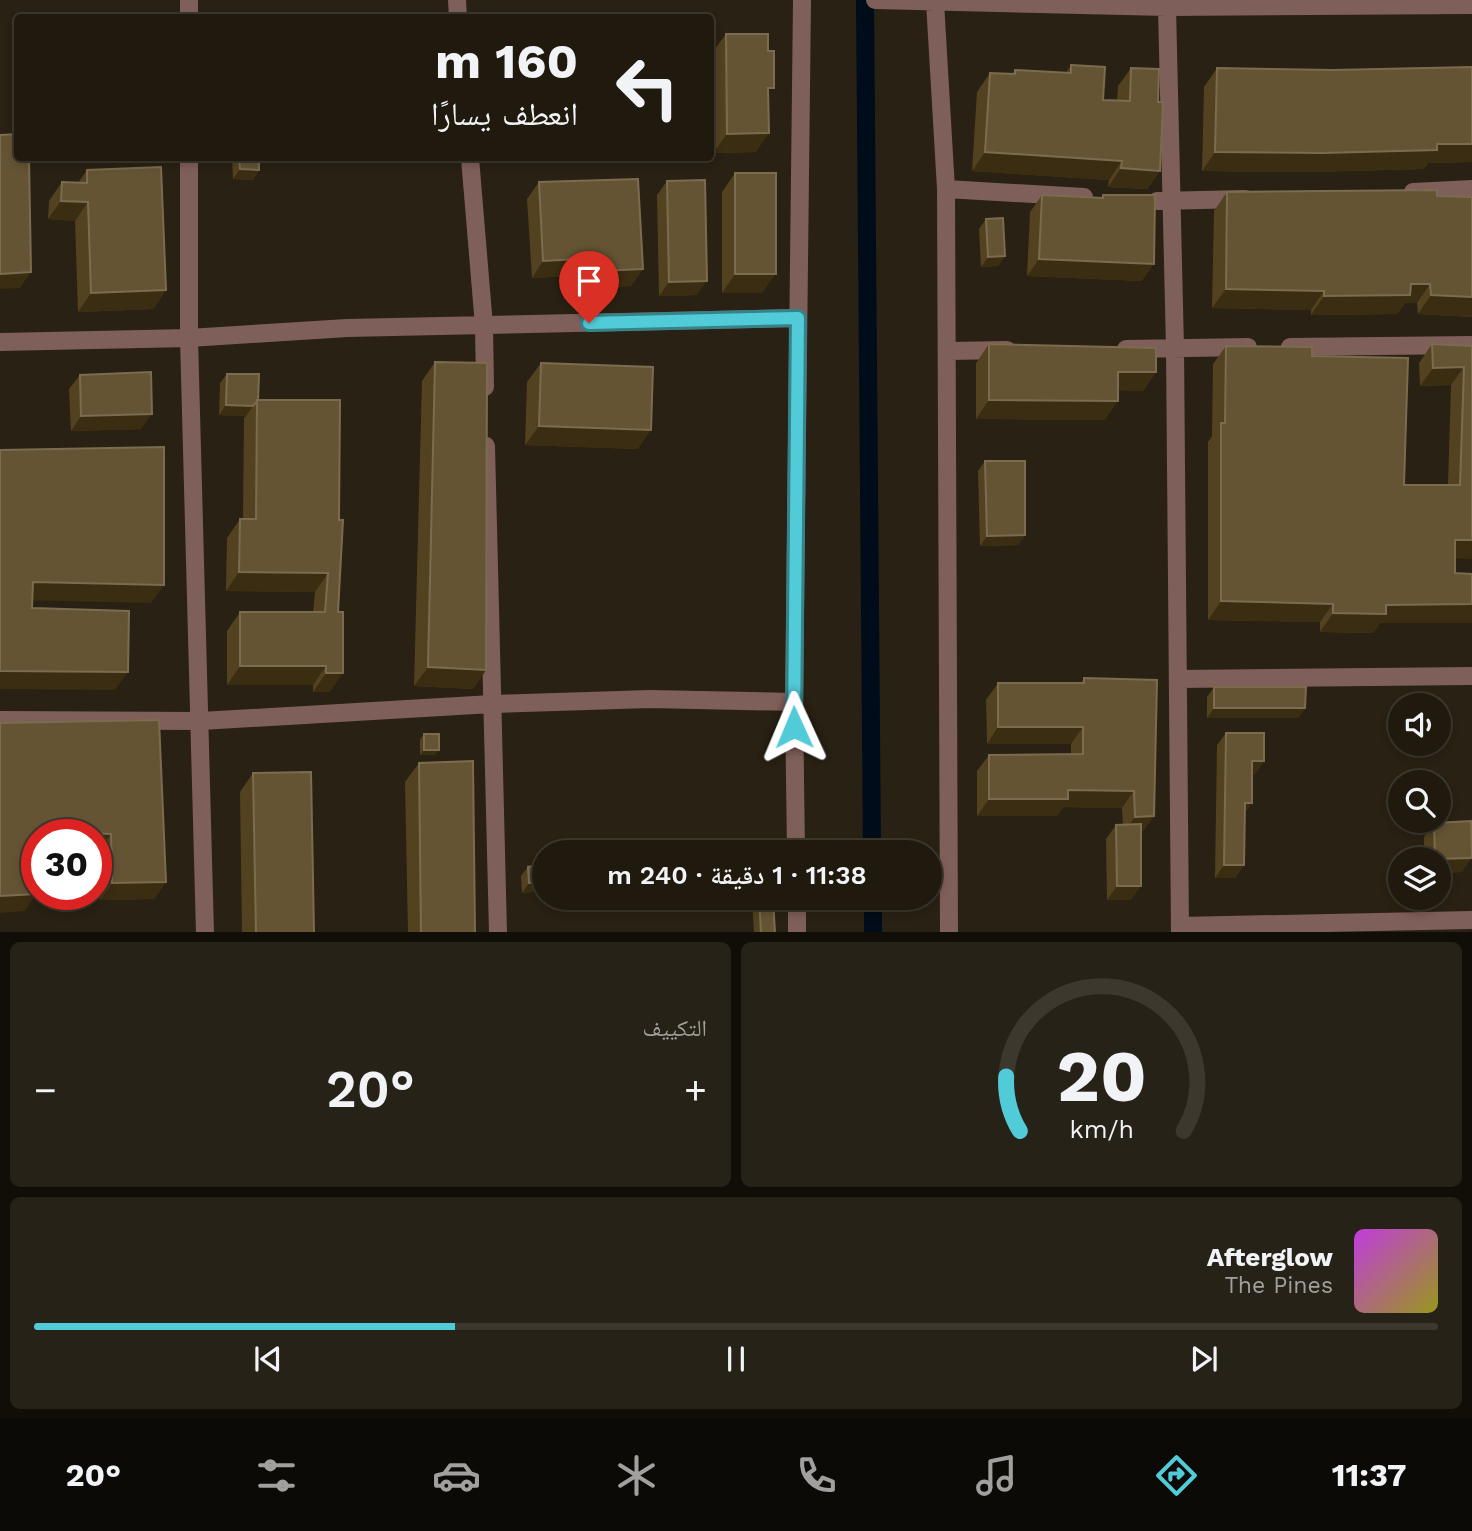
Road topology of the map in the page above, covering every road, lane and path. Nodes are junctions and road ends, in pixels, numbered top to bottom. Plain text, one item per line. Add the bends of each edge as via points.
1 (802, 0) edge
2 (875, 0) edge
3 (935, 2) edge
4 (1472, 5) edge
5 (1167, 7) junction
6 (189, 161) edge
7 (470, 161) edge
8 (946, 189) junction
9 (1472, 189) edge
10 (1390, 193) edge
11 (1100, 198) edge
12 (1266, 198) edge
13 (1141, 200) edge
14 (1169, 202) junction
15 (798, 318) junction
16 (484, 326) junction
17 (189, 338) junction
18 (0, 342) edge
19 (1472, 345) edge
20 (1175, 348) junction
21 (1108, 349) edge
22 (1028, 350) edge
23 (948, 351) junction
24 (485, 407) edge
25 (486, 434) edge
26 (1472, 676) edge
27 (1178, 679) junction
28 (794, 702) junction
29 (492, 704) junction
30 (0, 720) edge
31 (201, 721) junction
32 (796, 840) edge
33 (797, 910) edge
34 (1472, 920) edge
35 (1180, 929) edge
36 (205, 932) edge
37 (498, 932) edge
38 (797, 932) edge
39 (949, 932) edge

1 - 15 street
2 - 3 street
3 - 5 street
3 - 8 street
4 - 5 street
5 - 14 street
6 - 17 street
7 - 16 street
8 - 11 street
8 - 23 street
9 - 10 street
12 - 14 street
13 - 14 street
14 - 20 street
15 - 16 street
15 - 28 street
16 - 17 street via 347,328
16 - 24 street
17 - 18 street
17 - 31 street
19 - 20 street
20 - 21 street
20 - 27 street
22 - 23 street
23 - 39 street
25 - 29 street
26 - 27 street
27 - 35 street
28 - 29 street via 676,698
28 - 32 street
29 - 31 street
29 - 37 street
30 - 31 street
31 - 36 street
33 - 38 street
34 - 35 street

